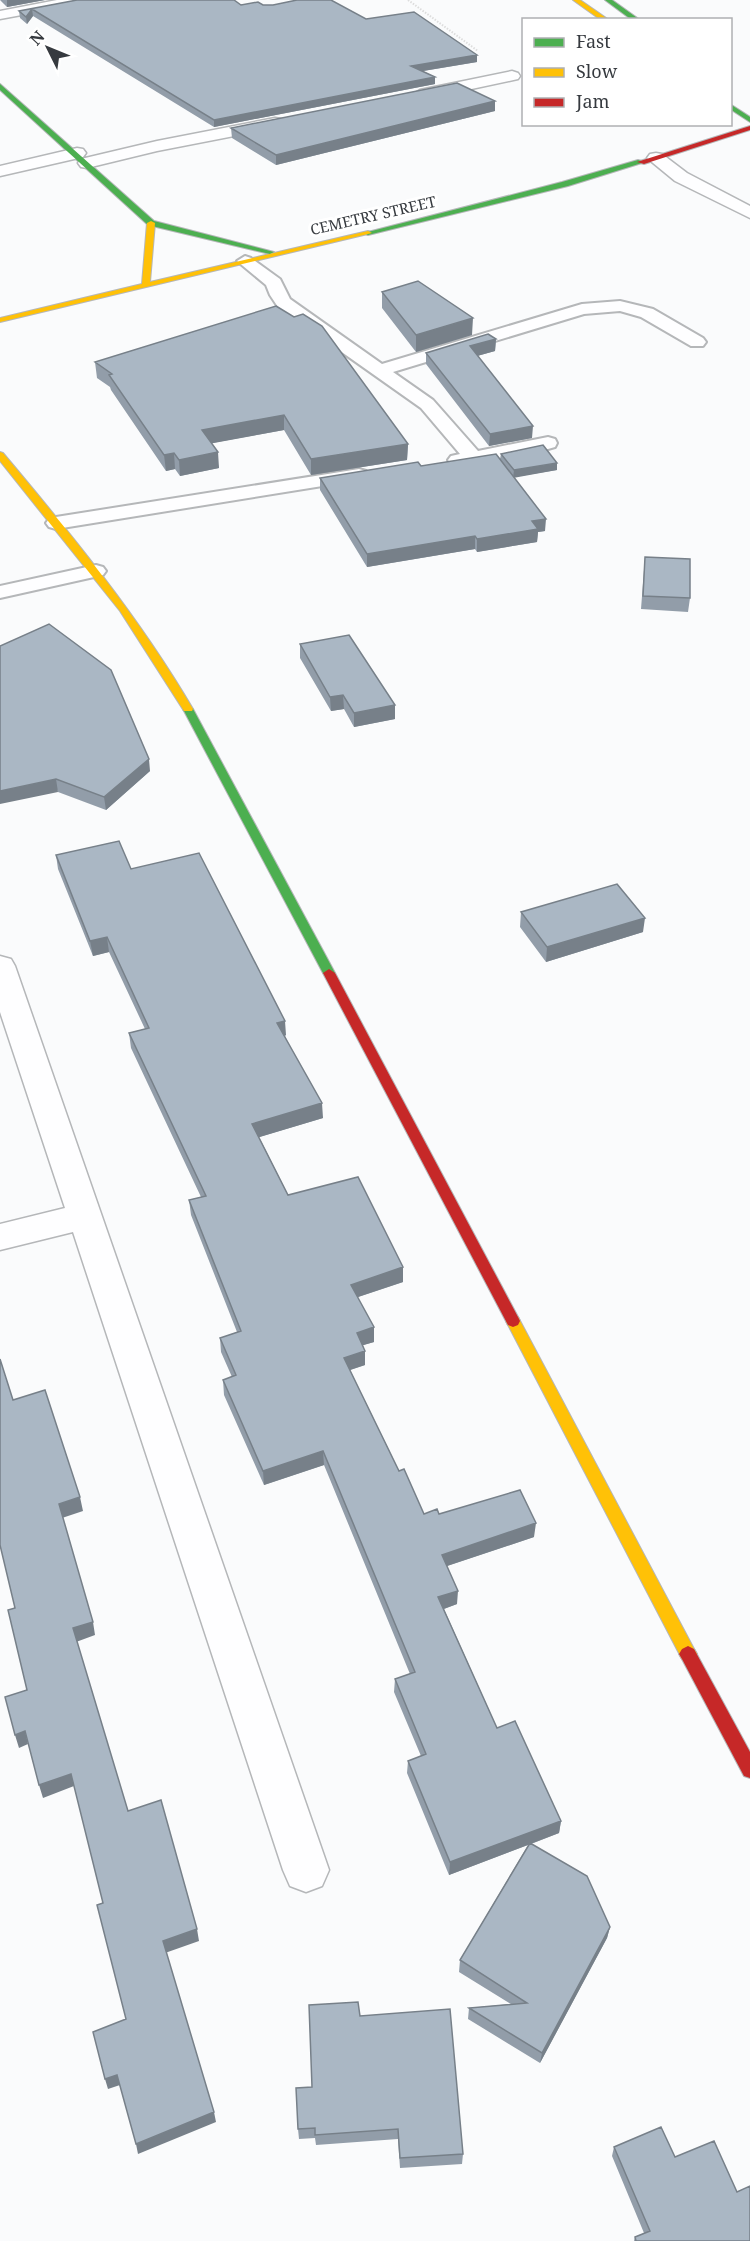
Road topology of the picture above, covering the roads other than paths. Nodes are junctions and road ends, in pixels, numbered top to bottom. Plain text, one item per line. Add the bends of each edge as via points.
1 (81, 0) edge
2 (576, 0) edge
3 (608, 0) edge
4 (0, 15) edge
5 (603, 18) edge
6 (635, 18) edge
7 (512, 76) road end
8 (0, 86) edge
9 (400, 99) edge
10 (732, 107) edge
11 (286, 120) edge
12 (750, 120) edge
13 (750, 128) edge
14 (82, 158) junction
15 (656, 158) junction
16 (0, 171) edge
17 (750, 213) edge
18 (151, 223) junction
19 (278, 254) junction
20 (245, 261) junction
21 (146, 284) junction
22 (0, 320) edge
23 (697, 342) dead end
24 (381, 370) junction
25 (548, 443) dead end
26 (0, 455) edge
27 (474, 458) junction
28 (440, 463) edge
29 (383, 471) edge
30 (56, 523) junction
31 (96, 571) junction
32 (0, 592) edge
33 (0, 966) edge
34 (85, 1216) junction
35 (0, 1237) edge
36 (750, 1770) edge
37 (306, 1870) dead end

1 - 4 street
2 - 5 main road
3 - 6 main road
7 - 9 street
8 - 14 main road
10 - 12 main road
11 - 14 street
13 - 15 main road, CEMETRY STREET
14 - 16 street
14 - 18 main road
15 - 17 street via 681,177
15 - 19 main road, CEMETRY STREET via 422,221
18 - 19 main road
18 - 21 main road
19 - 20 main road, CEMETRY STREET
20 - 21 main road, CEMETRY STREET
20 - 24 lane via 274,283 284,303
21 - 22 main road, CEMETRY STREET
23 - 24 lane via 647,313 620,306 582,309
24 - 27 lane via 427,404
25 - 27 lane
26 - 30 main road
27 - 28 lane
29 - 30 lane
30 - 31 main road
31 - 32 lane
31 - 36 main road via 172,680
33 - 34 street
34 - 35 street
34 - 37 street

